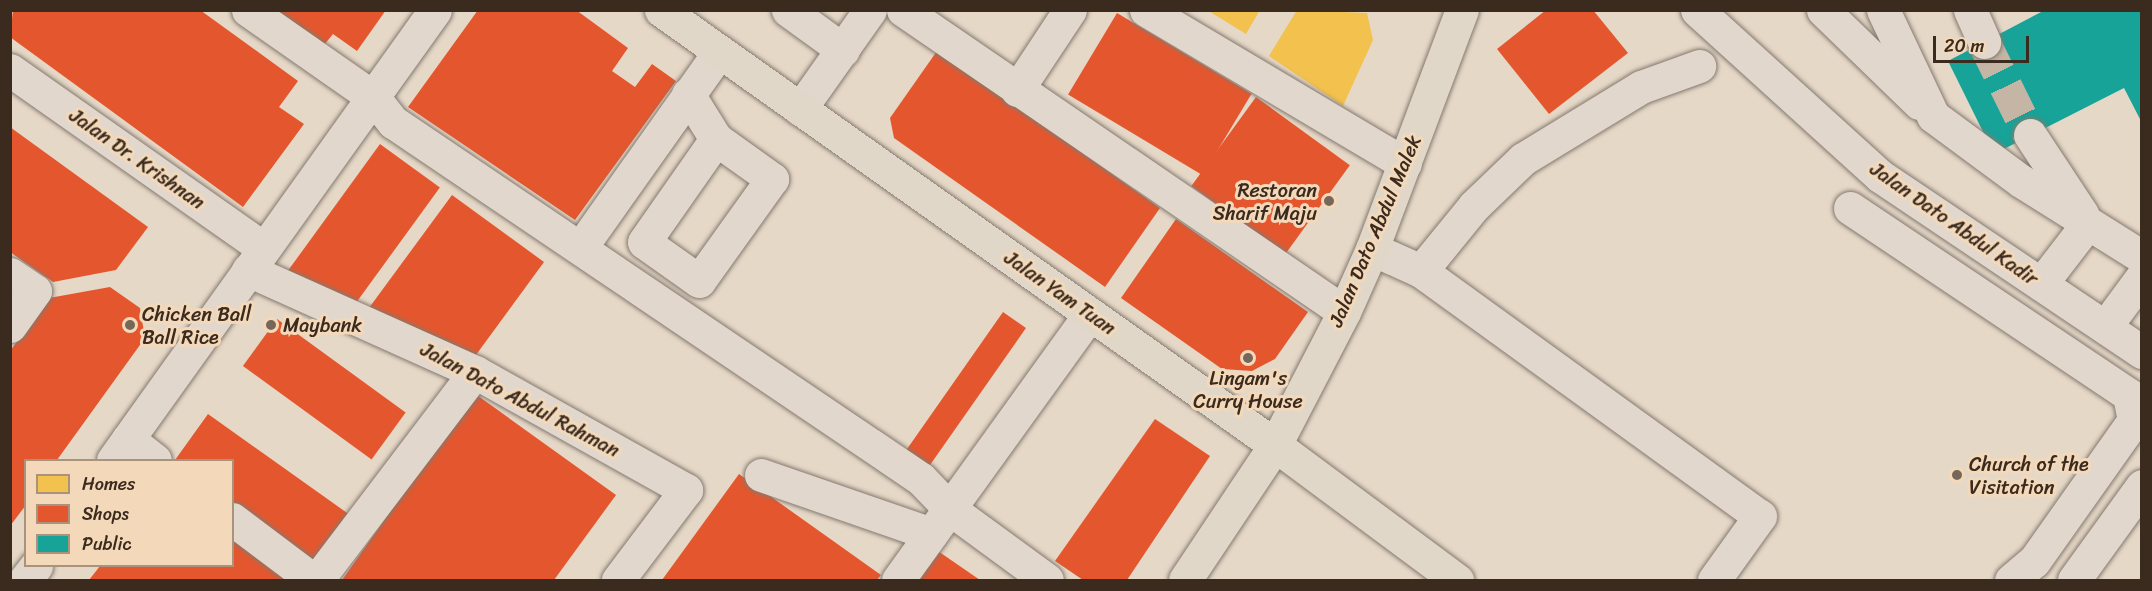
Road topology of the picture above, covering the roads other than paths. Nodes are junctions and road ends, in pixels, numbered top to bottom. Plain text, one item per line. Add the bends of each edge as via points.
1 (248, 10) edge
2 (435, 10) edge
3 (661, 10) edge
4 (788, 10) edge
5 (870, 10) edge
6 (903, 10) edge
7 (1070, 10) edge
8 (1146, 10) edge
9 (1462, 10) edge
10 (1697, 10) edge
11 (1823, 10) edge
12 (1883, 10) edge
13 (1970, 10) edge
14 (1984, 42) tunnel mouth
15 (843, 50) junction
16 (719, 52) junction
17 (1699, 66) dead end
18 (10, 70) edge
19 (1017, 90) junction
20 (688, 94) junction
21 (374, 98) junction
22 (800, 109) junction
23 (1933, 116) junction
24 (2031, 135) tunnel mouth
25 (716, 139) dead end
26 (1405, 164) junction
27 (1850, 208) dead end
28 (2088, 223) junction
29 (581, 247) junction
30 (1372, 249) junction
31 (2142, 257) edge
32 (255, 259) junction
33 (1421, 271) junction
34 (10, 274) edge
35 (2142, 277) edge
36 (2041, 284) junction
37 (1344, 312) junction
38 (1090, 314) junction
39 (10, 326) edge
40 (2105, 327) junction
41 (2142, 352) edge
42 (475, 372) junction
43 (1275, 445) junction
44 (120, 450) edge
45 (152, 459) edge
46 (761, 475) dead end
47 (2142, 486) edge
48 (234, 520) edge
49 (2132, 520) edge
50 (941, 521) junction
51 (2057, 529) junction
52 (35, 567) edge
53 (2083, 568) edge
54 (25, 580) edge
55 (315, 580) edge
56 (618, 580) edge
57 (898, 580) edge
58 (1047, 580) edge
59 (1185, 580) edge
60 (1457, 580) edge
61 (1714, 580) edge
62 (2012, 580) edge

1 - 21 street
2 - 21 street
3 - 16 main road, Jalan Yam Tuan
4 - 15 street
5 - 15 street
6 - 19 street
7 - 19 street
8 - 26 street
9 - 26 main road, Jalan Dato Abdul Malek
10 - 36 street, Jalan Dato Abdul Kadir via 1880,176
11 - 23 street
12 - 23 street
13 - 14 street
15 - 22 street
16 - 20 street
16 - 22 main road, Jalan Yam Tuan
17 - 33 street via 1641,87 1523,159 1474,206
18 - 32 street, Jalan Dr. Krishnan
19 - 37 street
20 - 25 street
20 - 29 street
21 - 29 street via 393,122
21 - 32 street
22 - 38 main road, Jalan Yam Tuan
23 - 28 street via 1991,161
24 - 28 street
26 - 30 main road, Jalan Dato Abdul Malek
27 - 51 street via 2129,395 2134,420
28 - 31 street
28 - 36 street
29 - 50 street via 921,479
30 - 33 street
30 - 37 main road, Jalan Dato Abdul Malek
32 - 42 street, Jalan Dato Abdul Rahman
32 - 44 street
33 - 61 street via 1760,516
34 - 39 street via 35,291
35 - 40 street
36 - 40 street, Jalan Dato Abdul Kadir
37 - 43 main road, Jalan Dato Abdul Malek
38 - 43 main road, Jalan Yam Tuan
38 - 50 street
40 - 41 street, Jalan Dato Abdul Kadir
42 - 55 street
42 - 56 street, Jalan Dato Abdul Rahman via 686,490
43 - 59 main road, Jalan Dato Abdul Malek
43 - 60 main road, Jalan Yam Tuan
44 - 45 street
46 - 50 street
47 - 49 street
48 - 55 street
49 - 53 street
50 - 57 street
50 - 58 street
51 - 53 street
51 - 62 street via 2034,561
52 - 54 street

